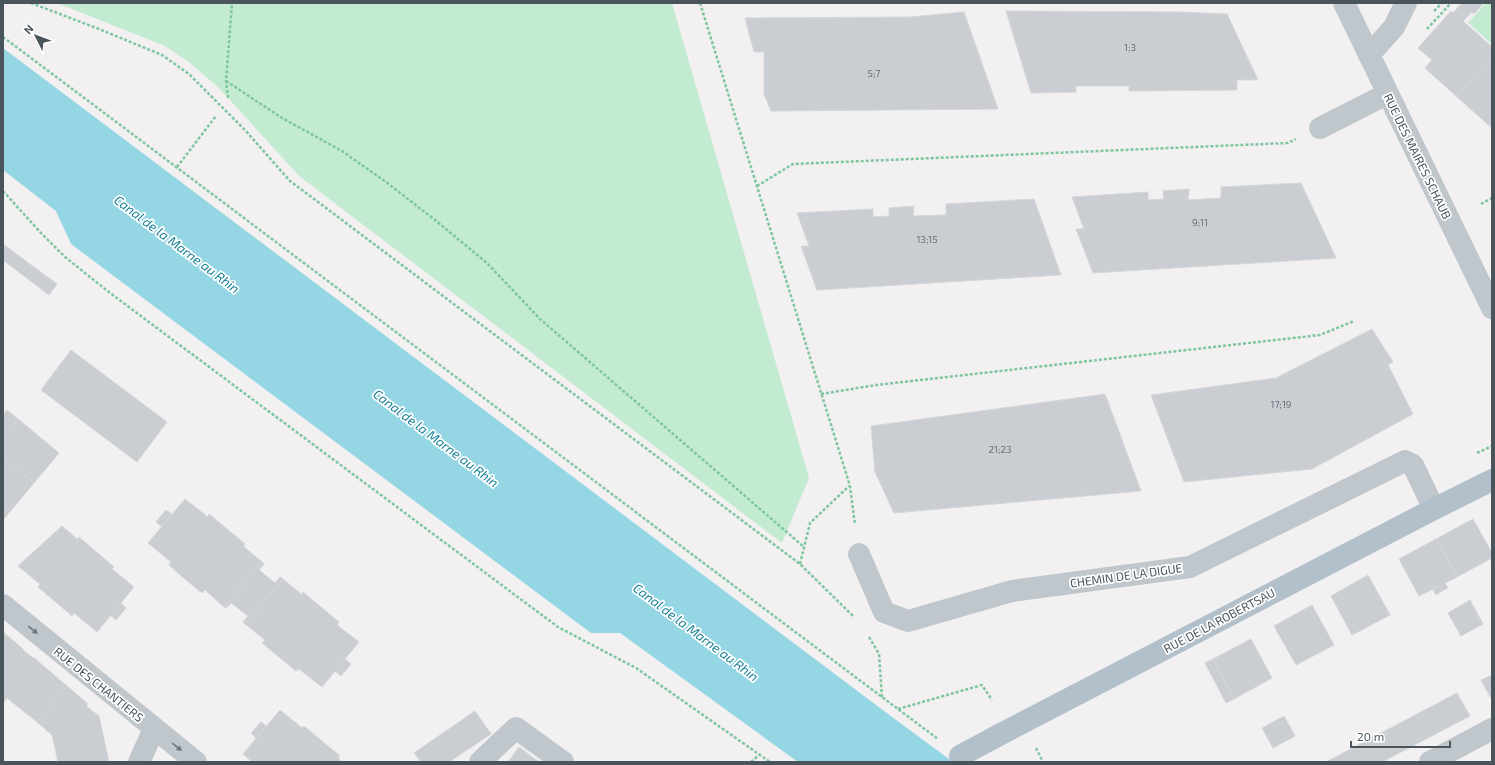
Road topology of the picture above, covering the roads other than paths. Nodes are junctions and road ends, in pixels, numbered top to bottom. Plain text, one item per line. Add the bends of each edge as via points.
1 (1344, 3) edge
2 (1406, 3) edge
3 (1369, 55) junction
4 (1388, 94) junction
5 (1320, 128) road end
6 (1492, 308) edge
7 (1492, 480) edge
8 (1434, 509) junction
9 (859, 554) road end
10 (3, 605) edge
11 (154, 729) junction
12 (1492, 729) edge
13 (139, 762) edge
14 (196, 762) edge
15 (480, 762) edge
16 (563, 762) edge
17 (947, 762) edge
18 (1430, 762) edge

1 - 3 street, RUE DES MAIRES SCHAUB
2 - 3 street via 1394,27
3 - 4 street, RUE DES MAIRES SCHAUB
4 - 5 street
4 - 6 street, RUE DES MAIRES SCHAUB
7 - 8 main road, RUE DE LA ROBERTSAU
8 - 9 street, CHEMIN DE LA DIGUE via 1413,465 1405,461 1190,567 1012,591 908,621 884,612
8 - 17 main road, RUE DE LA ROBERTSAU, bridge
10 -> 11 street, RUE DES CHANTIERS
11 - 13 street
11 -> 14 street, RUE DES CHANTIERS
12 - 18 street
15 - 16 street via 516,728

